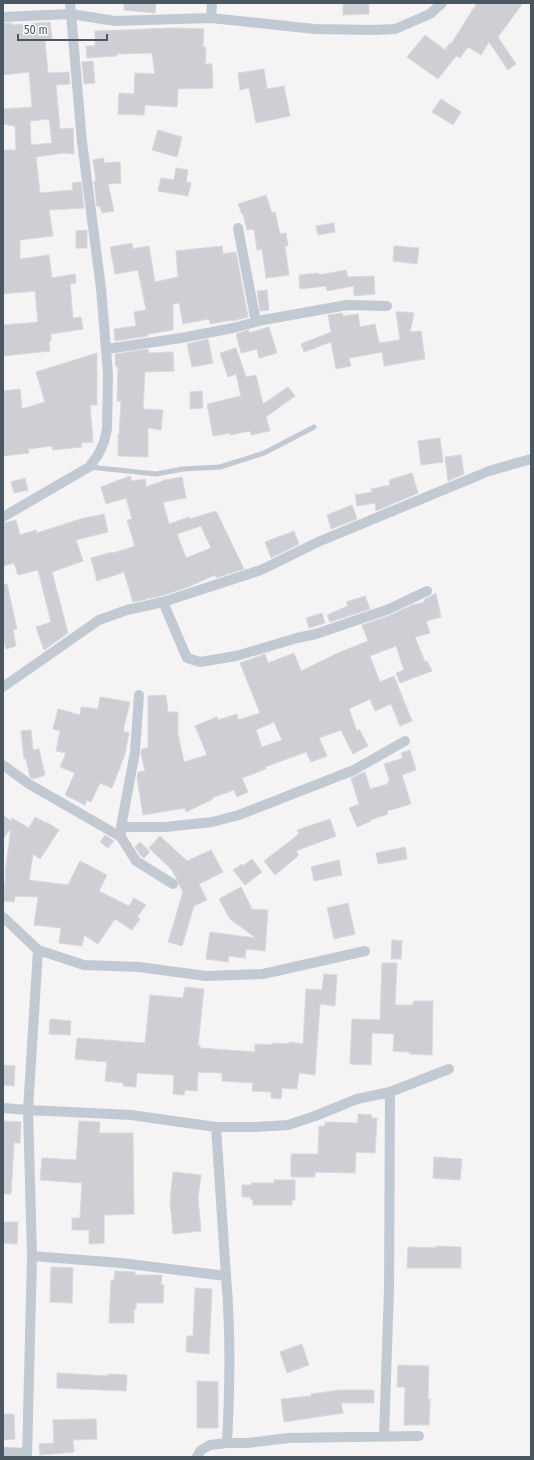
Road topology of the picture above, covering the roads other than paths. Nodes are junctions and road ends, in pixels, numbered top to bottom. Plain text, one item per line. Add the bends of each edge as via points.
1 (70, 3) edge
2 (212, 3) edge
3 (442, 3) edge
4 (71, 14) junction
5 (3, 17) edge
6 (211, 18) junction
7 (238, 228) dead end
8 (387, 306) dead end
9 (256, 322) junction
10 (107, 349) junction
11 (314, 427) dead end
12 (531, 459) edge
13 (89, 467) junction
14 (3, 517) edge
15 (427, 591) dead end
16 (163, 602) junction
17 (3, 687) edge
18 (140, 695) dead end
19 (405, 741) dead end
20 (3, 765) edge
21 (121, 832) junction
22 (173, 884) dead end
23 (3, 917) edge
24 (38, 950) junction
25 (365, 951) dead end
26 (449, 1069) dead end
27 (390, 1092) junction
28 (3, 1108) edge
29 (28, 1110) junction
30 (216, 1127) junction
31 (32, 1256) junction
32 (226, 1276) junction
33 (384, 1436) junction
34 (419, 1436) dead end
35 (227, 1443) junction
36 (3, 1452) edge
37 (27, 1455) edge
38 (197, 1457) edge

1 - 4 street
2 - 6 street
3 - 6 street via 430,14 395,29 315,29
4 - 5 street
4 - 6 street via 115,21
4 - 10 street via 82,142
7 - 9 street
8 - 9 street via 347,305
9 - 10 street via 181,338
10 - 13 street via 107,429 98,455
11 - 13 lane via 264,452 220,467 183,469 156,474
12 - 16 street via 489,470 318,542 262,570
13 - 14 street
15 - 16 street via 388,609 316,634 236,656 200,662 187,658
16 - 17 street via 127,610 99,620
18 - 21 street via 135,752
19 - 21 street via 354,770 240,815 212,822
20 - 21 street via 29,784
21 - 22 street via 136,861
23 - 24 street
24 - 25 street via 84,965 139,967 206,976 263,974
24 - 29 street
26 - 27 street
27 - 30 street via 357,1099 288,1125
27 - 33 street via 389,1290
28 - 29 street
29 - 30 street via 131,1115
29 - 31 street
30 - 32 street
31 - 32 street via 121,1263
31 - 37 street
32 - 35 street via 230,1391
33 - 34 street
33 - 35 street via 288,1438 248,1444
35 - 38 street via 210,1445 201,1450
36 - 37 street

